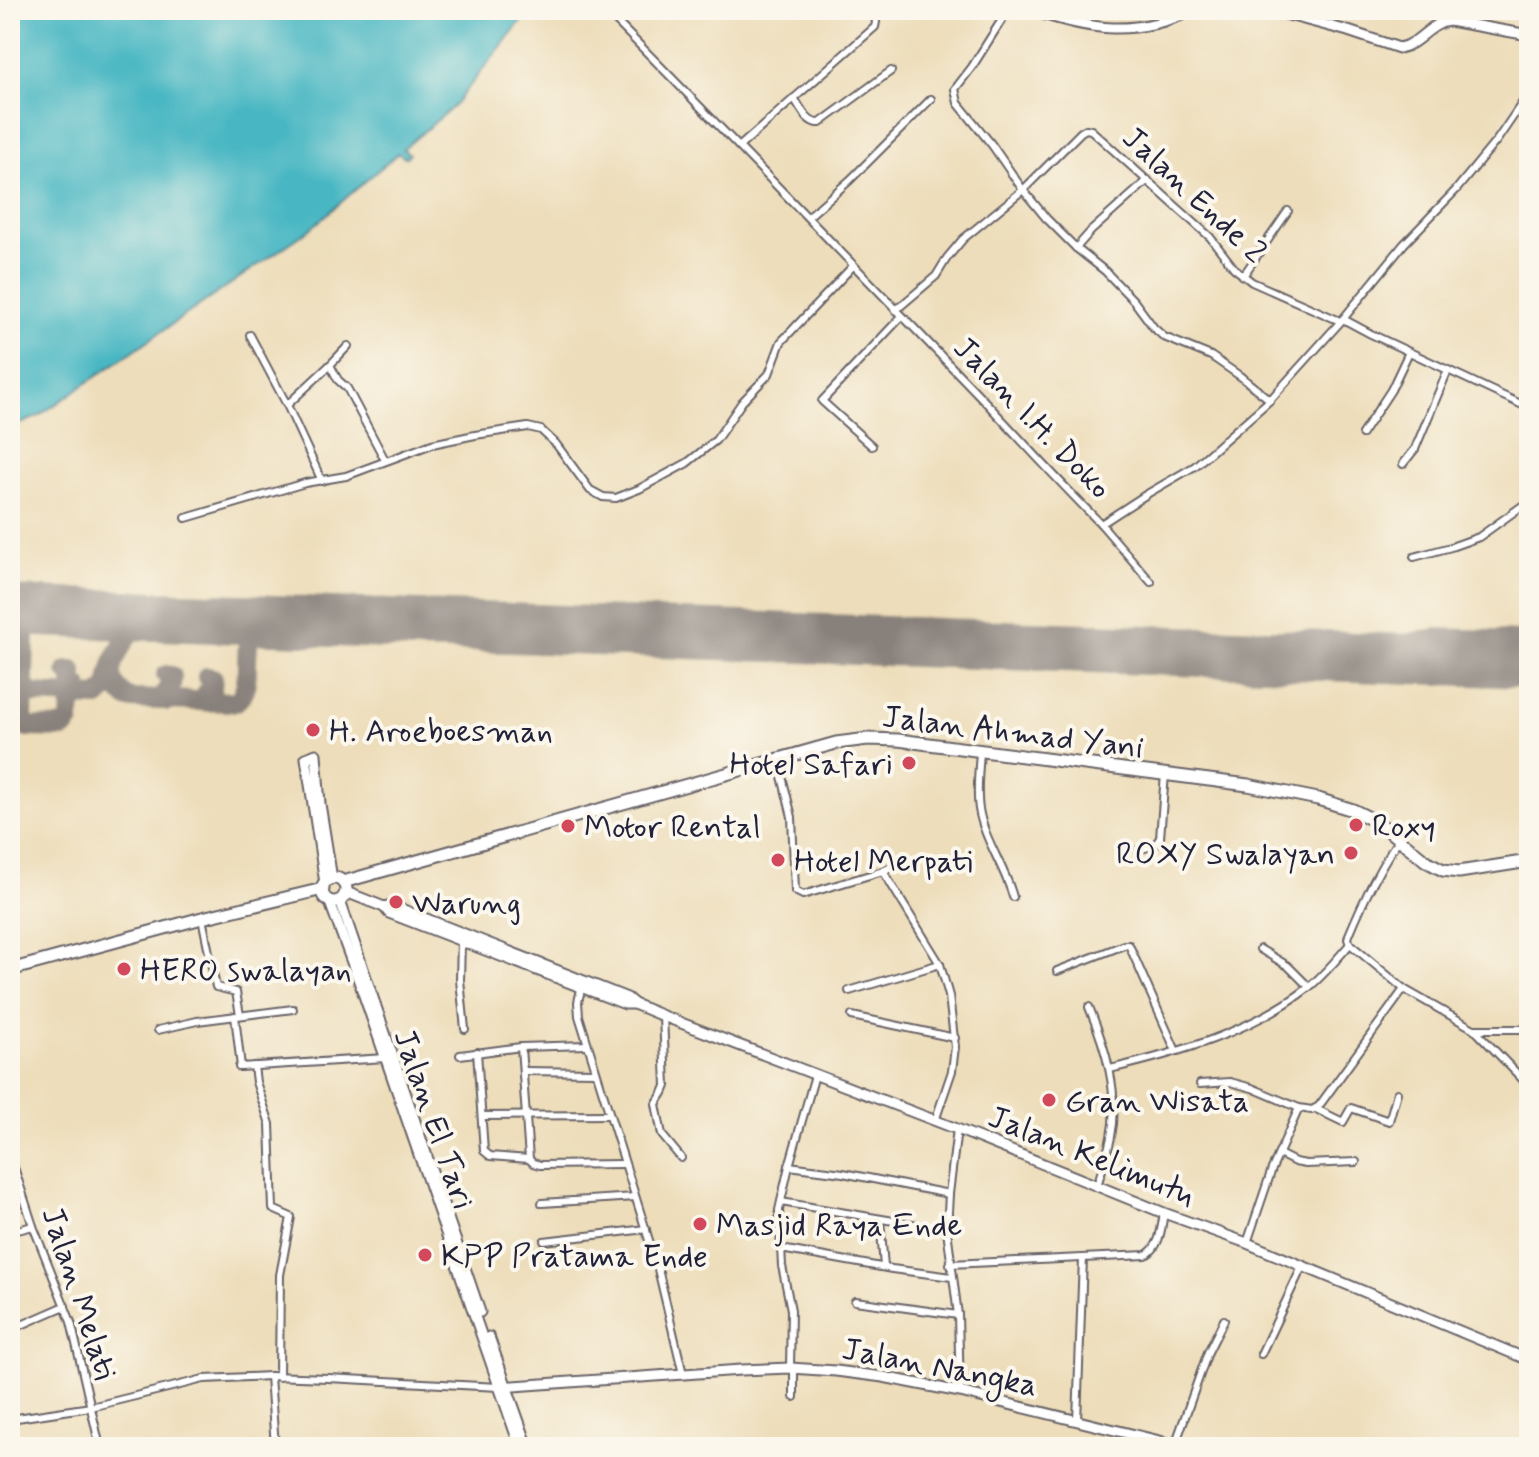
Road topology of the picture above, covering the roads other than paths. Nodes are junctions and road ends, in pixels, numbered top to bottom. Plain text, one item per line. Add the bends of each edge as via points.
1 (605, 10) edge
2 (873, 10) edge
3 (1008, 10) edge
4 (1031, 10) edge
5 (1194, 10) edge
6 (1270, 10) edge
7 (1529, 35) edge
8 (891, 71) dead end
9 (1529, 93) edge
10 (794, 98) junction
11 (931, 99) dead end
12 (740, 146) junction
13 (1148, 180) junction
14 (1023, 190) junction
15 (1288, 211) dead end
16 (808, 217) junction
17 (1076, 248) junction
18 (853, 266) junction
19 (1243, 276) junction
20 (896, 310) junction
21 (902, 316) junction
22 (1341, 320) junction
23 (250, 335) dead end
24 (348, 346) dead end
25 (1409, 352) junction
26 (330, 365) junction
27 (1448, 370) junction
28 (1270, 400) junction
29 (287, 405) junction
30 (1529, 408) edge
31 (1362, 434) dead end
32 (872, 446) dead end
33 (385, 460) junction
34 (1403, 464) dead end
35 (322, 481) junction
36 (1529, 501) edge
37 (186, 518) dead end
38 (1101, 524) junction
39 (1414, 557) dead end
40 (1151, 582) dead end
41 (980, 751) junction
42 (311, 756) dead end
43 (778, 760) junction
44 (1165, 774) junction
45 (1399, 838) junction
46 (1138, 850) dead end
47 (904, 861) dead end
48 (1529, 861) edge
49 (883, 871) junction
50 (334, 889) junction
51 (1013, 897) dead end
52 (384, 907) junction
53 (202, 918) junction
54 (461, 940) junction
55 (1350, 944) junction
56 (1260, 949) dead end
57 (940, 964) junction
58 (10, 970) edge
59 (1057, 971) dead end
60 (582, 984) junction
61 (1309, 987) junction
62 (1404, 989) junction
63 (849, 991) dead end
64 (1089, 1007) dead end
65 (293, 1009) dead end
66 (238, 1016) junction
67 (663, 1016) junction
68 (852, 1016) dead end
69 (465, 1029) dead end
70 (1474, 1029) junction
71 (1529, 1029) edge
72 (158, 1030) dead end
73 (955, 1038) junction
74 (587, 1045) junction
75 (521, 1047) junction
76 (1176, 1051) junction
77 (477, 1052) junction
78 (460, 1055) dead end
79 (386, 1058) junction
80 (254, 1066) junction
81 (1110, 1069) junction
82 (524, 1071) junction
83 (596, 1072) junction
84 (815, 1075) junction
85 (1200, 1084) dead end
86 (1529, 1086) edge
87 (1397, 1093) dead end
88 (1299, 1108) junction
89 (1316, 1109) junction
90 (610, 1115) junction
91 (482, 1116) junction
92 (527, 1117) junction
93 (935, 1121) junction
94 (957, 1129) junction
95 (420, 1145) junction
96 (1279, 1154) junction
97 (10, 1155) edge
98 (681, 1158) dead end
99 (529, 1159) junction
100 (1356, 1162) dead end
101 (624, 1164) junction
102 (789, 1166) junction
103 (1097, 1186) junction
104 (949, 1194) junction
105 (635, 1197) junction
106 (781, 1202) junction
107 (542, 1203) dead end
108 (1164, 1213) junction
109 (880, 1219) junction
110 (33, 1226) junction
111 (646, 1229) junction
112 (947, 1230) junction
113 (10, 1232) edge
114 (544, 1241) dead end
115 (1247, 1243) junction
116 (781, 1249) junction
117 (1083, 1258) junction
118 (950, 1264) junction
119 (884, 1267) junction
120 (1302, 1267) junction
121 (952, 1277) junction
122 (855, 1301) dead end
123 (65, 1306) junction
124 (958, 1315) junction
125 (1224, 1320) dead end
126 (10, 1330) edge
127 (1261, 1354) dead end
128 (1529, 1360) edge
129 (792, 1368) junction
130 (683, 1374) junction
131 (270, 1376) junction
132 (279, 1377) junction
133 (503, 1387) junction
134 (960, 1392) junction
135 (794, 1397) dead end
136 (91, 1407) junction
137 (10, 1419) edge
138 (1077, 1421) junction
139 (1179, 1446) edge
140 (100, 1447) edge
141 (275, 1447) edge
142 (520, 1447) edge
143 (528, 1447) edge

1 - 12 street, Jalan I.H. Doko
2 - 10 street via 875,27
3 - 14 street via 955,89 955,97
4 - 5 street via 1065,22 1119,29 1166,22
6 - 7 street via 1399,48 1449,21
8 - 10 street via 820,123 809,121
9 - 22 street, Jalan I.H. Doko via 1456,190
10 - 12 street
11 - 16 street
12 - 16 street, Jalan I.H. Doko
13 - 14 street, Jalan Ende 2 via 1086,129
13 - 17 street
13 - 19 street, Jalan Ende 2
14 - 17 street
14 - 20 street, Jalan Ende 2 via 963,239 936,276
15 - 19 street
16 - 18 street, Jalan I.H. Doko
17 - 28 street via 1115,281 1164,337 1211,356
18 - 20 street, Jalan I.H. Doko
18 - 33 street via 781,342 769,374 716,440 639,489 616,498 590,490 556,444 541,430 528,427 432,444
19 - 22 street, Jalan Ende 2
20 - 21 street, Jalan I.H. Doko
21 - 32 street via 822,401
21 - 38 street, Jalan I.H. Doko
22 - 25 street, Jalan Ende 2
22 - 28 street, Jalan I.H. Doko
23 - 29 street
24 - 26 street
25 - 27 street, Jalan Ende 2
25 - 31 street
26 - 29 street
26 - 33 street
27 - 30 street, Jalan Ende 2
27 - 34 street via 1415,449
28 - 38 street, Jalan I.H. Doko via 1195,466
29 - 35 street
33 - 35 street
35 - 37 street
36 - 39 street via 1479,537
38 - 40 street
41 - 43 highway, Jalan Ahmad Yani via 868,739
41 - 44 highway, Jalan Ahmad Yani
41 - 51 street via 979,808
42 - 50 street via 321,839
43 - 49 street via 792,817 795,891 803,895
43 - 50 highway, Jalan Ahmad Yani
44 - 45 highway, Jalan Ahmad Yani via 1344,806
44 - 46 street via 1160,838
45 - 48 highway, Jalan Ahmad Yani via 1443,870
45 - 55 street via 1365,896
47 - 49 street
49 - 57 street
50 - 52 street
50 - 53 highway, Jalan Ahmad Yani
50 - 79 street, Jalan El Tari
50 - 95 street, Jalan El Tari
52 - 54 street
52 - 60 street via 391,905
53 - 58 highway, Jalan Ahmad Yani
53 - 66 street via 216,987 236,992
54 - 60 street
54 - 69 street
55 - 61 street
55 - 62 street
56 - 61 street
57 - 63 street
57 - 73 street
59 - 76 street via 1129,945
60 - 67 street, Jalan Kelimutu
60 - 74 street via 579,1016
61 - 76 street via 1257,1019
62 - 70 street
62 - 89 street
64 - 81 street
65 - 66 street
66 - 72 street
66 - 80 street via 240,1067
67 - 84 street, Jalan Kelimutu
67 - 98 street via 666,1086 656,1104 662,1135
68 - 73 street
70 - 71 street
70 - 86 street
73 - 93 street via 952,1071
74 - 75 street
74 - 83 street
75 - 77 street
75 - 82 street
76 - 81 street
77 - 78 street
77 - 91 street
79 - 80 street
79 - 95 street, Jalan El Tari
80 - 132 street via 270,1124 273,1209 291,1217 280,1275
81 - 103 street via 1112,1135
82 - 83 street
82 - 92 street
83 - 90 street
84 - 93 street, Jalan Kelimutu
84 - 102 street
85 - 88 street via 1230,1082
87 - 89 street via 1389,1121 1351,1108 1343,1122
88 - 89 street
88 - 96 street
90 - 92 street
90 - 101 street
91 - 92 street
91 - 99 street via 485,1154
92 - 99 street
93 - 94 street, Jalan Kelimutu
94 - 103 street, Jalan Kelimutu
94 - 104 street
95 - 133 street, Jalan El Tari
96 - 100 street via 1306,1164
96 - 115 street
97 - 110 street, Jalan Melati
99 - 101 street via 540,1165
101 - 105 street
102 - 104 street
102 - 106 street
103 - 108 street, Jalan Kelimutu
104 - 112 street
105 - 107 street
105 - 111 street
106 - 109 street
106 - 116 street
108 - 115 street, Jalan Kelimutu
108 - 117 street via 1152,1252
109 - 112 street
109 - 119 street
110 - 113 street
110 - 123 street, Jalan Melati
111 - 114 street
111 - 130 street
112 - 118 street
115 - 120 street, Jalan Kelimutu
116 - 119 street
116 - 129 street via 791,1310
117 - 118 street
117 - 138 street
118 - 121 street
119 - 121 street
120 - 127 street
120 - 128 street, Jalan Kelimutu
121 - 124 street
122 - 124 street
123 - 126 street
123 - 136 street, Jalan Melati
124 - 134 street
125 - 139 street via 1208,1352
129 - 130 street, Jalan Nangka
129 - 134 street, Jalan Nangka
129 - 135 street
130 - 133 street, Jalan Nangka
131 - 132 street
131 - 136 street via 204,1379
131 - 141 street
132 - 133 street
133 - 142 street, Jalan El Tari
133 - 143 street, Jalan El Tari
134 - 138 street, Jalan Nangka
136 - 137 street
136 - 140 street, Jalan Melati
138 - 139 street, Jalan Nangka

